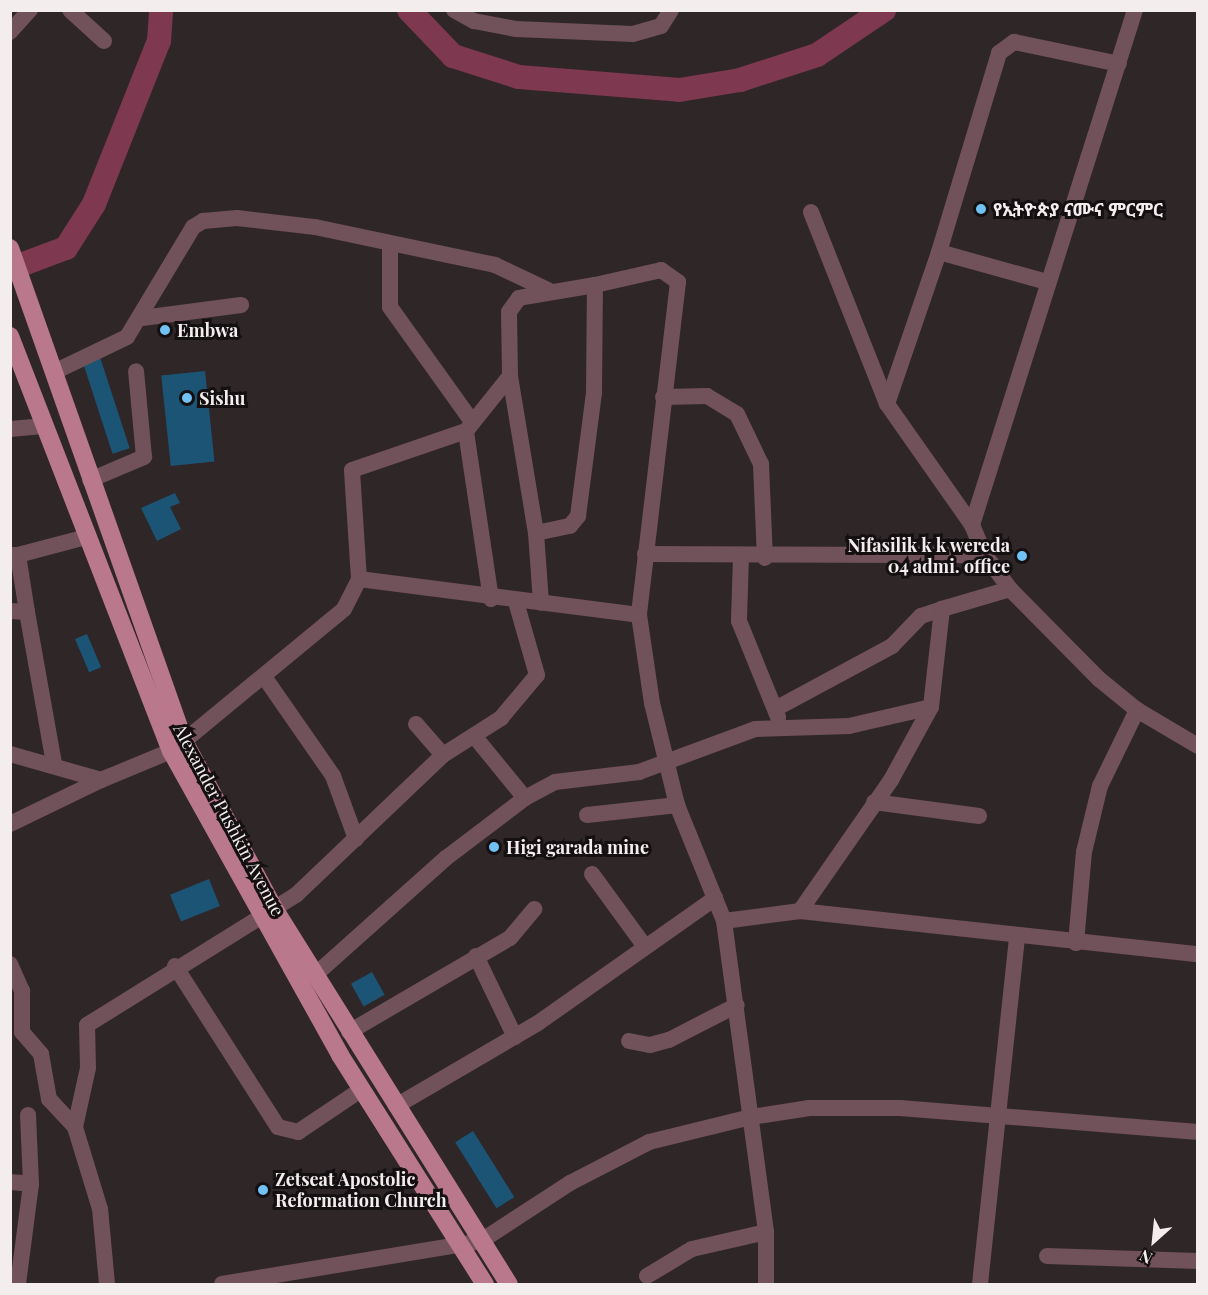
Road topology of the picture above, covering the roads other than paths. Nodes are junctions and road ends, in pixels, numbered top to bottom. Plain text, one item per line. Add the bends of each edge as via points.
1 (30, 10) edge
2 (70, 10) edge
3 (454, 10) edge
4 (671, 10) edge
5 (1135, 10) edge
6 (10, 32) edge
7 (104, 41) dead end
8 (1119, 64) junction
9 (812, 212) dead end
10 (390, 247) junction
11 (10, 248) edge
12 (939, 252) junction
13 (1047, 282) junction
14 (595, 285) junction
15 (548, 290) junction
16 (241, 304) dead end
17 (142, 318) junction
18 (10, 336) edge
19 (136, 371) dead end
20 (54, 372) junction
21 (510, 376) junction
22 (663, 397) junction
23 (887, 404) junction
24 (43, 426) junction
25 (468, 426) junction
26 (10, 429) edge
27 (90, 480) junction
28 (972, 525) junction
29 (536, 533) junction
30 (86, 537) junction
31 (645, 554) junction
32 (14, 555) edge
33 (985, 555) junction
34 (741, 556) junction
35 (765, 558) junction
36 (359, 579) junction
37 (1010, 589) junction
38 (491, 599) junction
39 (516, 602) junction
40 (541, 603) junction
41 (942, 609) junction
42 (19, 612) edge
43 (639, 615) junction
44 (265, 678) junction
45 (931, 707) junction
46 (777, 708) junction
47 (1137, 710) junction
48 (416, 724) dead end
49 (781, 730) junction
50 (475, 737) junction
51 (178, 746) junction
52 (1197, 746) edge
53 (10, 754) edge
54 (443, 755) junction
55 (54, 763) junction
56 (666, 765) junction
57 (101, 780) junction
58 (525, 798) junction
59 (874, 802) junction
60 (677, 805) junction
61 (587, 814) dead end
62 (979, 816) dead end
63 (10, 824) edge
64 (356, 839) junction
65 (592, 874) dead end
66 (715, 898) junction
67 (534, 909) dead end
68 (801, 911) junction
69 (267, 913) junction
70 (724, 921) junction
71 (1017, 939) junction
72 (1076, 943) junction
73 (643, 944) junction
74 (1197, 954) edge
75 (476, 956) junction
76 (175, 966) junction
77 (13, 972) edge
78 (315, 975) junction
79 (737, 1005) junction
80 (515, 1037) junction
81 (353, 1039) junction
82 (629, 1041) dead end
83 (340, 1055) junction
84 (362, 1089) junction
85 (396, 1106) junction
86 (998, 1112) junction
87 (28, 1115) dead end
88 (751, 1117) junction
89 (75, 1127) junction
90 (1197, 1132) edge
91 (10, 1182) edge
92 (31, 1184) junction
93 (766, 1232) junction
94 (481, 1241) junction
95 (461, 1245) junction
96 (1047, 1256) dead end
97 (1197, 1261) edge
98 (647, 1276) dead end
99 (18, 1284) edge
100 (107, 1284) edge
101 (222, 1284) edge
102 (485, 1284) edge
103 (509, 1284) edge
104 (766, 1284) edge
105 (980, 1284) edge

1 - 6 street
2 - 7 street
3 - 4 street via 474,21 516,29 633,34 661,26
5 - 8 street
8 - 12 street via 1014,42 999,53
8 - 13 street
9 - 23 street
10 - 15 street via 495,265
10 - 17 street via 274,221 203,221 193,227
10 - 25 street via 390,307
11 - 20 main road, Alexander Pushkin Avenue
12 - 13 street
12 - 23 street
13 - 28 street
14 - 15 street
14 - 22 street via 662,270 678,282
14 - 29 street via 594,393 578,516 570,526
15 - 21 street via 519,298 509,312
16 - 17 street
17 - 20 street via 127,337
18 - 24 main road, Alexander Pushkin Avenue
19 - 27 street via 144,456
20 - 27 main road, Alexander Pushkin Avenue
21 - 25 street
21 - 29 street
22 - 31 street
22 - 35 street via 707,396 737,414 761,464
23 - 28 street
24 - 26 street
24 - 30 main road, Alexander Pushkin Avenue
25 - 36 street via 352,470
25 - 38 street
27 - 51 main road, Alexander Pushkin Avenue
28 - 33 street
29 - 40 street
30 - 32 street
30 - 51 main road, Alexander Pushkin Avenue
31 - 34 street
31 - 43 street
32 - 42 street
33 - 35 street via 881,552
33 - 37 street
34 - 35 street
34 - 46 street via 739,621
36 - 38 street
36 - 44 street via 344,609
37 - 41 street
37 - 47 street
38 - 39 street
39 - 40 street
39 - 50 street via 537,675 501,718
40 - 43 street
41 - 45 street
41 - 46 street via 921,616 892,646
42 - 55 street
43 - 56 street
44 - 51 street
44 - 64 street via 333,776
45 - 49 street via 849,726
45 - 59 street
46 - 49 street
47 - 52 street
47 - 72 street via 1100,786 1084,852
48 - 54 street
49 - 56 street via 735,734
50 - 54 street
50 - 58 street
51 - 57 street
51 - 69 main road, Alexander Pushkin Avenue
53 - 55 street
54 - 64 street
55 - 57 street
56 - 58 street via 555,782
56 - 60 street
57 - 63 street
58 - 78 street via 446,858
59 - 62 street
59 - 68 street
60 - 61 street
60 - 66 street
64 - 69 street
65 - 73 street
66 - 70 street
66 - 73 street
67 - 75 street via 510,938
68 - 70 street
68 - 71 street
69 - 76 street
69 - 78 main road, Alexander Pushkin Avenue
69 - 83 main road, Alexander Pushkin Avenue
70 - 79 street
71 - 72 street
71 - 86 street
72 - 74 street
73 - 80 street
75 - 80 street
75 - 81 street
76 - 84 street via 278,1127 298,1132
76 - 89 street via 87,1024 88,1068
77 - 89 street via 22,1032 41,1053 49,1099
78 - 81 main road, Alexander Pushkin Avenue
79 - 82 street via 669,1040 650,1045
79 - 88 street
80 - 85 street
81 - 83 main road
81 - 85 main road, Alexander Pushkin Avenue
83 - 84 main road, Alexander Pushkin Avenue
84 - 95 main road, Alexander Pushkin Avenue
85 - 94 main road, Alexander Pushkin Avenue
86 - 88 street via 808,1108
86 - 90 street
86 - 105 street
87 - 92 street
88 - 93 street
88 - 94 street via 649,1142 570,1183
89 - 100 street via 100,1209
91 - 92 street
92 - 99 street
93 - 98 street via 692,1249
93 - 104 street
94 - 95 street
94 - 103 main road, Alexander Pushkin Avenue
95 - 101 street
95 - 102 main road, Alexander Pushkin Avenue
96 - 97 street

